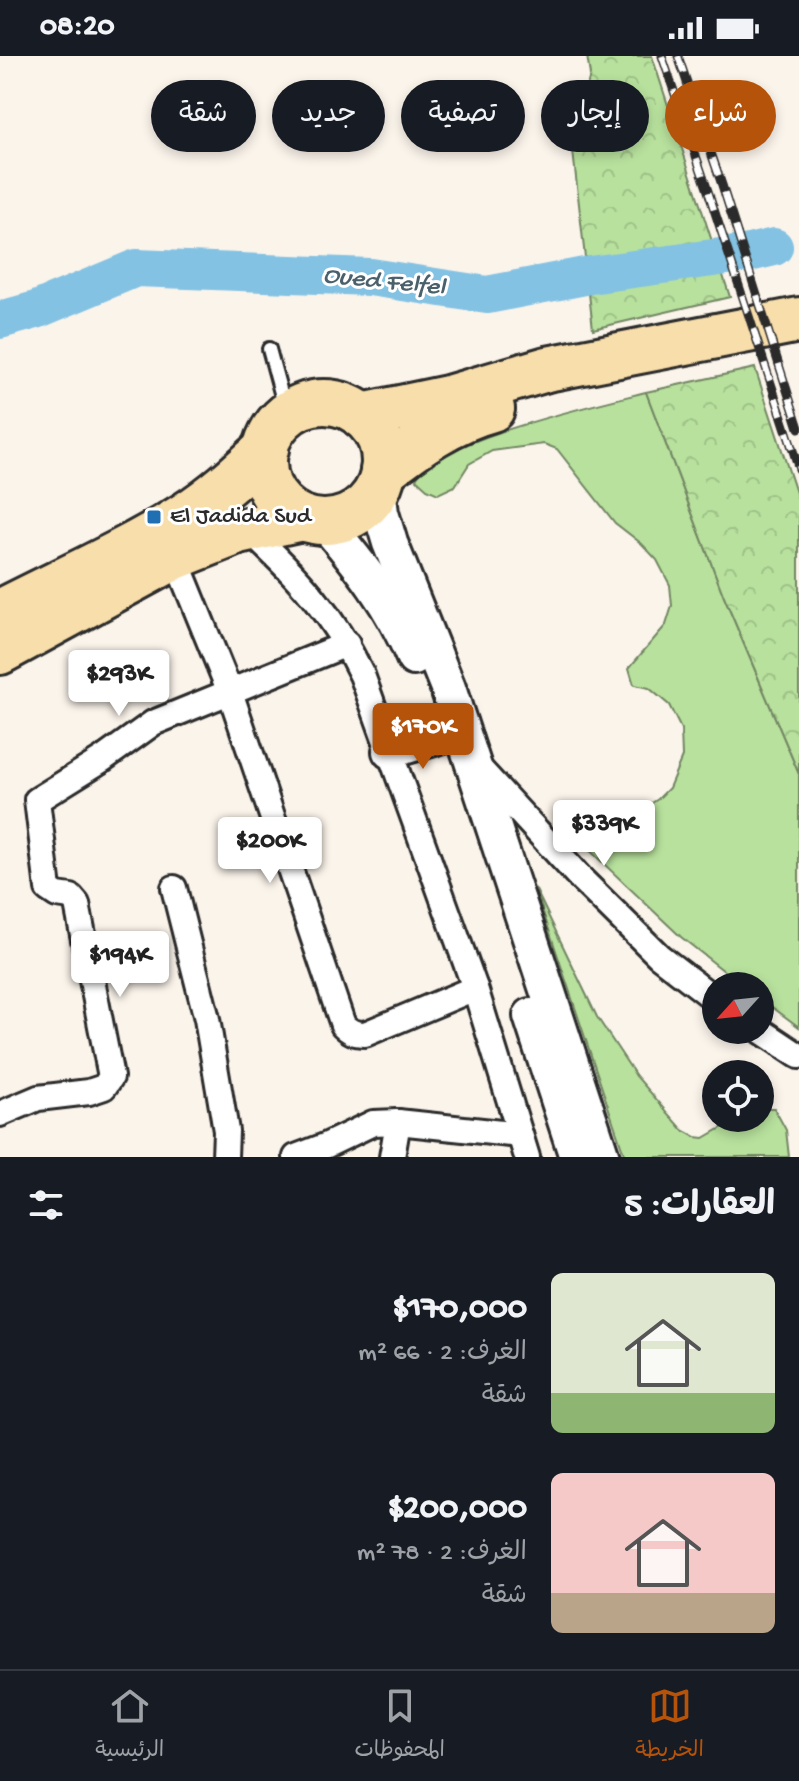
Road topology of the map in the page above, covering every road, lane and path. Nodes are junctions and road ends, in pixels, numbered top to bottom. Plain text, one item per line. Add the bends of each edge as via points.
1 (799, 320) edge
2 (799, 343) edge
3 (269, 349) dead end
4 (362, 416) junction
5 (277, 432) junction
6 (381, 480) junction
7 (313, 520) junction
8 (248, 530) junction
9 (175, 557) junction
10 (0, 612) edge
11 (347, 644) junction
12 (0, 652) edge
13 (230, 692) junction
14 (440, 736) junction
15 (390, 751) junction
16 (472, 761) junction
17 (174, 888) dead end
18 (475, 988) junction
19 (702, 989) edge
20 (774, 1039) edge
21 (799, 1056) edge
22 (0, 1114) edge
23 (398, 1122) junction
24 (523, 1146) edge
25 (225, 1157) edge
26 (296, 1157) edge
27 (392, 1157) edge
28 (577, 1157) edge
29 (602, 1157) edge

1 - 4 highway via 558,367
2 - 6 highway via 484,411 406,452
3 - 5 lane
4 - 5 highway via 351,408 311,404 298,408
4 - 6 highway via 378,435 384,458
5 - 7 highway via 265,473 274,495 291,512
5 - 10 highway via 216,493 170,525
6 - 7 highway via 371,500 350,517
6 - 16 main road via 381,513 390,543
7 - 8 highway
7 - 14 main road via 357,561 393,612 419,669
8 - 9 highway
8 - 11 street via 302,583
9 - 12 highway
9 - 13 street
11 - 13 street
11 - 15 street
13 - 18 street via 343,1025 365,1034
13 - 22 street via 153,723 37,800 48,889 77,904 111,1077 104,1087 38,1098
14 - 15 main road
14 - 28 main road
15 - 18 street
16 - 19 street via 583,881 659,956
16 - 29 main road
17 - 25 street via 207,1019 226,1131
18 - 24 street
20 - 21 street
23 - 24 street
23 - 26 street via 373,1123
23 - 27 street

